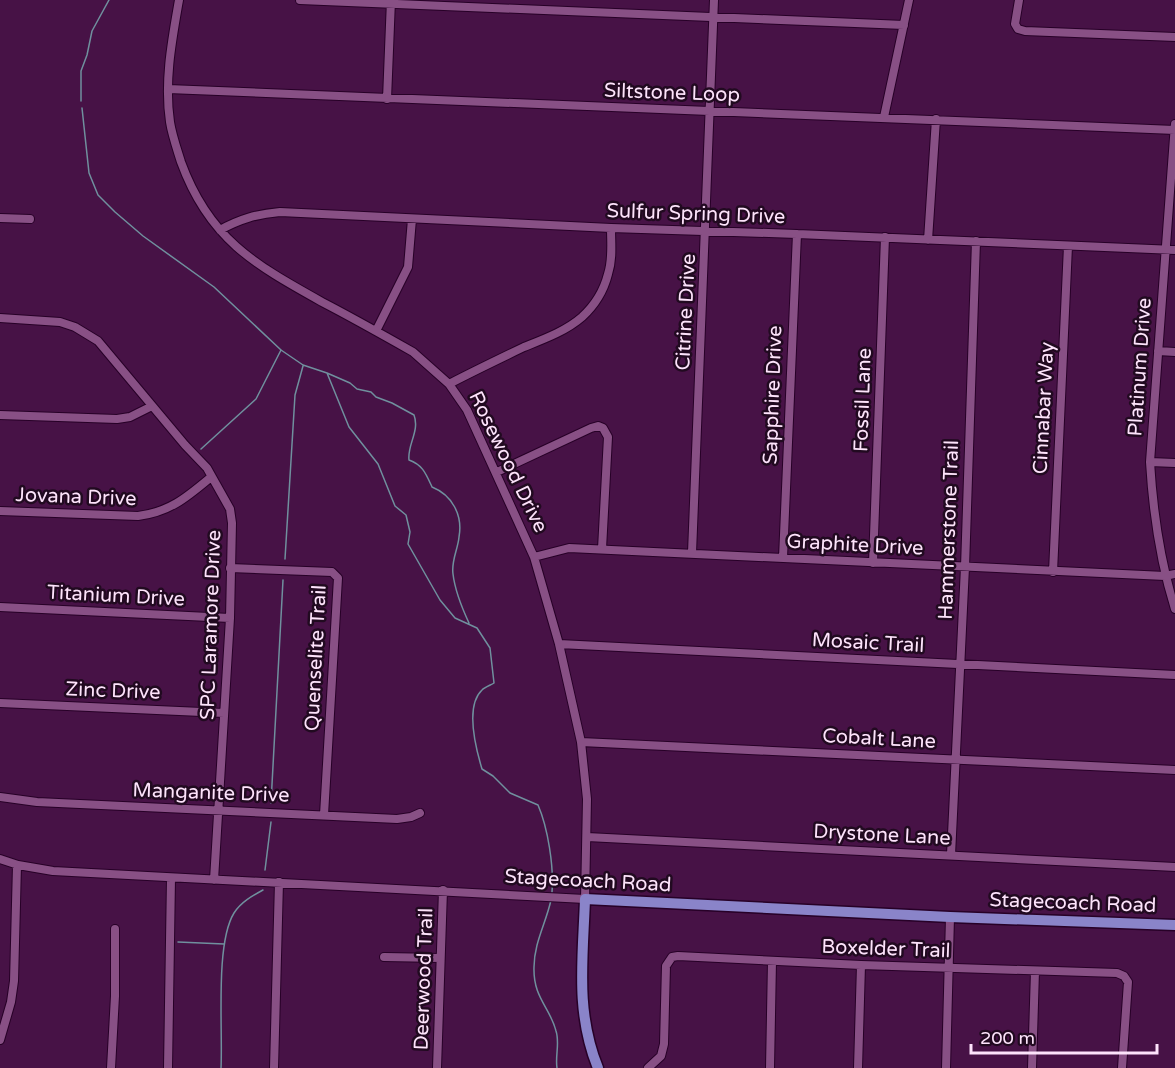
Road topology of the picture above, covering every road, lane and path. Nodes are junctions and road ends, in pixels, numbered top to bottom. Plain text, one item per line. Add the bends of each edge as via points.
1 (179, 0) edge
2 (300, 0) edge
3 (714, 0) edge
4 (909, 0) edge
5 (1019, 0) edge
6 (391, 2) edge
7 (714, 17) junction
8 (904, 25) junction
9 (1175, 37) edge
10 (168, 89) junction
11 (387, 99) junction
12 (711, 112) junction
13 (884, 117) junction
14 (936, 119) junction
15 (1175, 124) edge
16 (1175, 130) edge
17 (0, 218) edge
18 (30, 219) dead end
19 (412, 219) junction
20 (611, 228) junction
21 (220, 230) junction
22 (706, 231) junction
23 (797, 234) junction
24 (885, 237) junction
25 (928, 240) junction
26 (976, 241) junction
27 (1068, 246) junction
28 (1164, 250) junction
29 (1175, 250) edge
30 (0, 318) edge
31 (376, 331) junction
32 (1158, 351) junction
33 (1175, 352) edge
34 (449, 384) junction
35 (152, 406) junction
36 (0, 415) edge
37 (1150, 462) junction
38 (1175, 463) edge
39 (497, 472) junction
40 (211, 477) junction
41 (0, 511) edge
42 (602, 549) junction
43 (692, 553) junction
44 (534, 557) junction
45 (783, 558) junction
46 (873, 563) junction
47 (965, 567) junction
48 (230, 568) junction
49 (1053, 572) junction
50 (1175, 574) edge
51 (1165, 576) junction
52 (0, 607) edge
53 (1175, 609) edge
54 (230, 618) junction
55 (560, 644) junction
56 (959, 663) junction
57 (1175, 675) edge
58 (0, 703) edge
59 (224, 713) junction
60 (581, 742) junction
61 (955, 760) junction
62 (1175, 770) edge
63 (0, 797) edge
64 (218, 810) junction
65 (420, 813) dead end
66 (324, 815) junction
67 (587, 837) junction
68 (951, 855) junction
69 (0, 859) edge
70 (17, 865) junction
71 (1175, 867) edge
72 (171, 878) junction
73 (214, 880) junction
74 (279, 882) junction
75 (443, 890) junction
76 (585, 899) junction
77 (950, 917) junction
78 (1175, 925) edge
79 (115, 929) dead end
80 (384, 957) dead end
81 (440, 958) junction
82 (772, 960) junction
83 (861, 965) junction
84 (948, 968) junction
85 (1035, 971) junction
86 (0, 1040) edge
87 (111, 1068) edge
88 (168, 1068) edge
89 (274, 1068) edge
90 (437, 1068) edge
91 (598, 1068) edge
92 (648, 1068) edge
93 (770, 1068) edge
94 (858, 1068) edge
95 (946, 1068) edge
96 (1032, 1068) edge
97 (1122, 1068) edge

1 - 10 street, Rosewood Drive
2 - 6 street
3 - 7 street, Citrine Drive
4 - 8 street
5 - 9 street via 1015,24 1025,31
6 - 7 street
6 - 11 street
7 - 8 street
7 - 12 street, Citrine Drive
8 - 13 street
10 - 11 street, Siltstone Loop
10 - 21 street, Rosewood Drive via 170,123 184,169 199,201
11 - 12 street, Siltstone Loop
12 - 13 street, Siltstone Loop
12 - 22 street, Citrine Drive
13 - 14 street, Siltstone Loop
14 - 16 street, Siltstone Loop
14 - 25 street
15 - 16 street, Platinum Drive
16 - 28 street, Platinum Drive
17 - 18 street
19 - 20 street, Sulfur Spring Drive
19 - 21 street, Sulfur Spring Drive via 280,212 237,220
19 - 31 street via 408,267
20 - 22 street, Sulfur Spring Drive
20 - 34 street via 609,274 593,306 581,318 566,329
21 - 31 street, Rosewood Drive via 267,272
22 - 23 street, Sulfur Spring Drive
22 - 43 street, Citrine Drive
23 - 24 street, Sulfur Spring Drive
23 - 45 street, Sapphire Drive
24 - 25 street, Sulfur Spring Drive
24 - 46 street, Fossil Lane
25 - 26 street, Sulfur Spring Drive
26 - 27 street, Sulfur Spring Drive
26 - 47 street, Hammerstone Trail
27 - 28 street, Sulfur Spring Drive
27 - 49 street, Cinnabar Way
28 - 29 street, Sulfur Spring Drive
28 - 32 street, Platinum Drive
30 - 35 street, SPC Laramore Drive via 60,322 87,333
31 - 34 street, Rosewood Drive via 414,352
32 - 33 street
32 - 37 street, Platinum Drive
34 - 39 street, Rosewood Drive
35 - 36 street via 117,419
35 - 40 street, SPC Laramore Drive
37 - 38 street
37 - 51 street, Platinum Drive via 1152,506
39 - 42 street via 591,428 603,428 608,437
39 - 44 street, Rosewood Drive
40 - 41 street, Jovana Drive via 176,505 151,514
40 - 48 street, SPC Laramore Drive via 230,509
42 - 43 street, Graphite Drive
42 - 44 street, Graphite Drive via 569,548
43 - 45 street, Graphite Drive
44 - 55 street, Rosewood Drive
45 - 46 street, Graphite Drive
46 - 47 street, Graphite Drive
47 - 49 street, Graphite Drive
47 - 56 street, Hammerstone Trail
48 - 54 street, SPC Laramore Drive
48 - 66 street, Quenselite Trail via 332,572 338,578
49 - 51 street, Graphite Drive
50 - 51 street, Graphite Drive
51 - 53 street, Platinum Drive
52 - 54 street, Titanium Drive
54 - 59 street, SPC Laramore Drive
55 - 56 street, Mosaic Trail
55 - 60 street, Rosewood Drive
56 - 57 street, Mosaic Trail
56 - 61 street, Hammerstone Trail
58 - 59 street, Zinc Drive
59 - 64 street, SPC Laramore Drive
60 - 61 street, Cobalt Lane
60 - 67 street, Rosewood Drive
61 - 62 street, Cobalt Lane
61 - 68 street, Hammerstone Trail
63 - 64 street, Manganite Drive
64 - 66 street, Manganite Drive
64 - 73 street, SPC Laramore Drive
65 - 66 street, Manganite Drive via 397,819
67 - 68 street, Drystone Lane
67 - 76 street, Rosewood Drive
68 - 71 street, Drystone Lane
69 - 70 street, Stagecoach Road
70 - 72 street, Stagecoach Road
70 - 86 street via 14,981
72 - 73 street, Stagecoach Road
72 - 88 street
73 - 74 street, Stagecoach Road
74 - 75 street, Stagecoach Road
74 - 89 street
75 - 76 street, Stagecoach Road
75 - 81 street, Deerwood Trail
76 - 77 main road, Stagecoach Road
76 - 91 main road, Rosewood Drive via 583,1017
77 - 78 main road, Stagecoach Road
77 - 84 street
79 - 87 street
80 - 81 street
81 - 90 street, Deerwood Trail
82 - 83 street, Boxelder Trail
82 - 92 street, Boxelder Trail via 672,957 666,966 664,1044 661,1056
82 - 93 street
83 - 84 street, Boxelder Trail
83 - 94 street
84 - 85 street, Boxelder Trail
84 - 95 street
85 - 96 street
85 - 97 street, Boxelder Trail via 1124,976 1128,994

